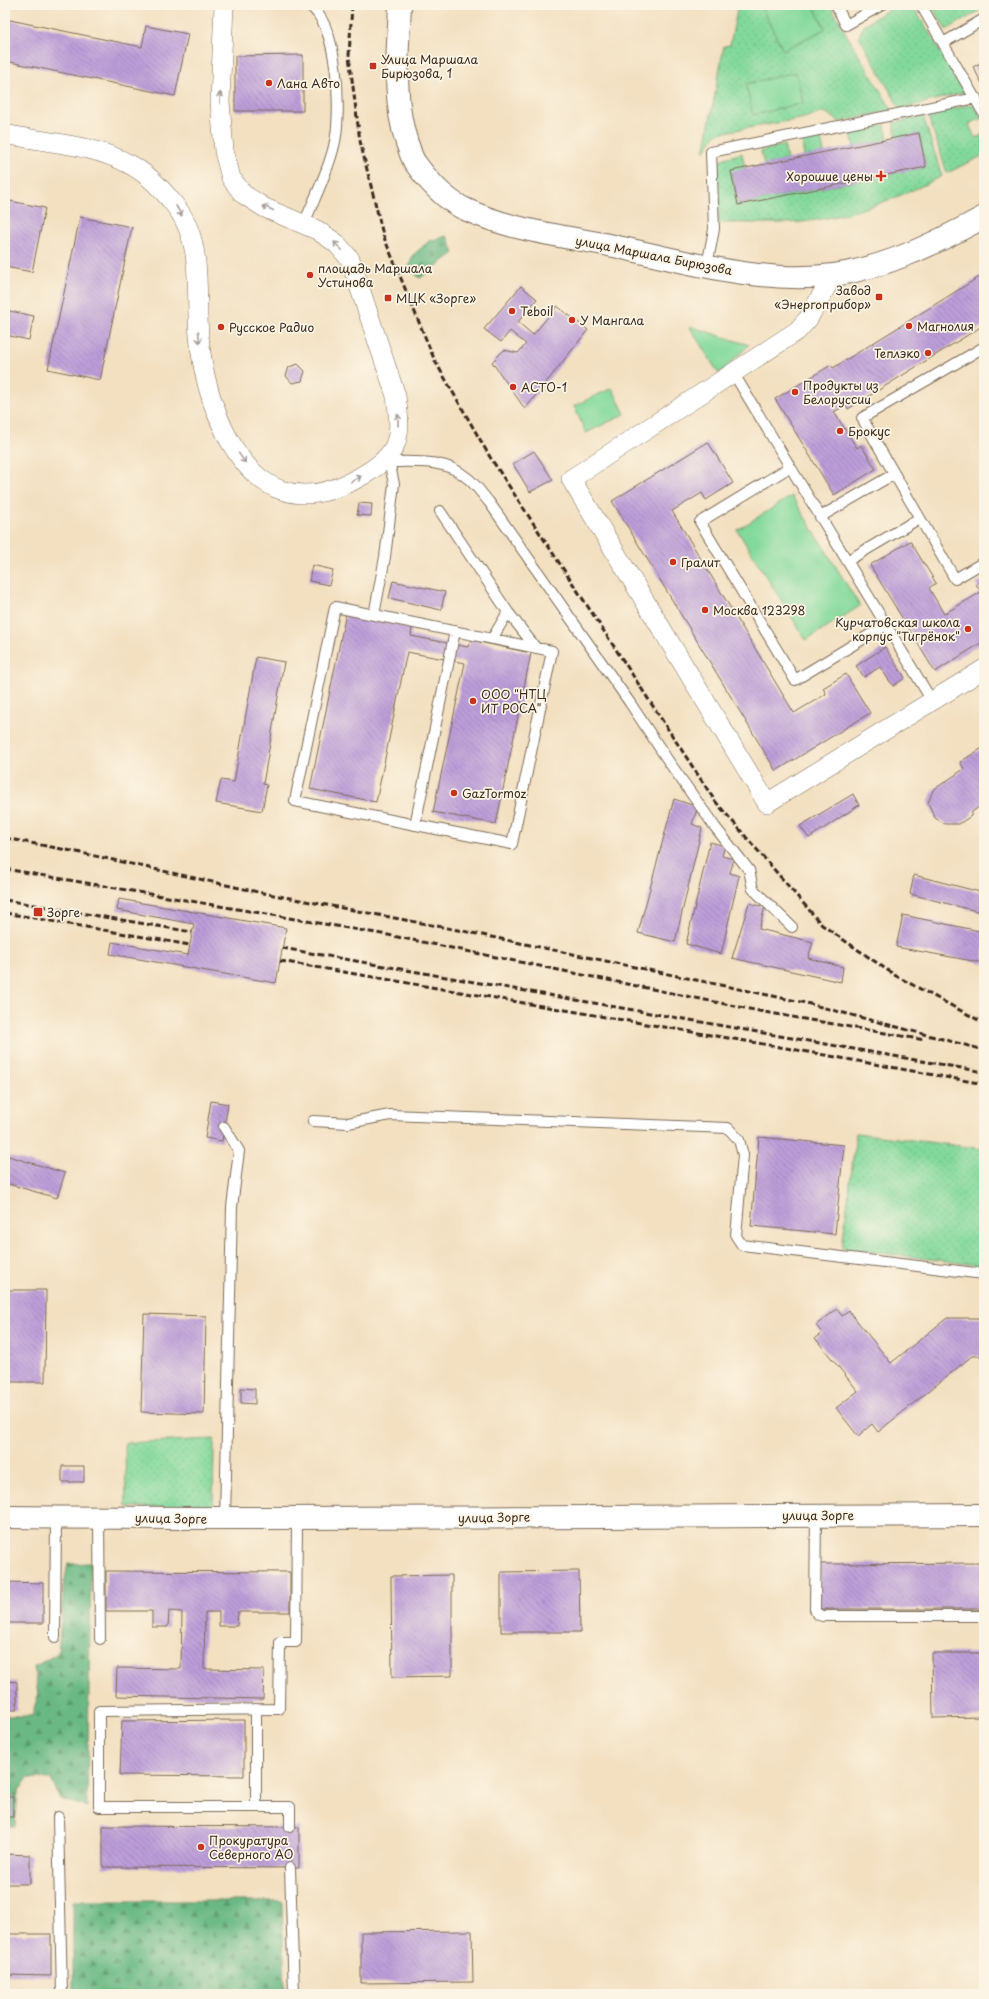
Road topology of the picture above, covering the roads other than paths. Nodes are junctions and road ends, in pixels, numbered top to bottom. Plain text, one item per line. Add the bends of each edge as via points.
1 (224, 5) edge
2 (308, 5) edge
3 (400, 5) edge
4 (836, 5) edge
5 (882, 5) edge
6 (921, 5) edge
7 (984, 19) edge
8 (943, 43) junction
9 (976, 98) junction
10 (984, 114) edge
11 (5, 134) edge
12 (984, 217) edge
13 (304, 224) junction
14 (706, 266) junction
15 (833, 275) junction
16 (984, 346) edge
17 (734, 374) junction
18 (388, 459) junction
19 (790, 467) junction
20 (894, 474) junction
21 (440, 511) dead end
22 (820, 516) junction
23 (920, 518) junction
24 (847, 561) junction
25 (984, 562) edge
26 (508, 612) junction
27 (374, 615) junction
28 (886, 625) junction
29 (455, 631) junction
30 (492, 639) junction
31 (536, 648) junction
32 (984, 669) edge
33 (932, 701) junction
34 (415, 825) junction
35 (792, 927) dead end
36 (314, 1120) dead end
37 (224, 1127) dead end
38 (984, 1274) edge
39 (984, 1515) edge
40 (816, 1516) junction
41 (5, 1517) edge
42 (56, 1518) junction
43 (99, 1518) junction
44 (226, 1519) junction
45 (297, 1519) junction
46 (984, 1616) edge
47 (55, 1638) dead end
48 (100, 1639) dead end
49 (256, 1709) junction
50 (256, 1807) junction
51 (58, 1817) dead end
52 (290, 1827) dead end
53 (290, 1868) dead end
54 (62, 1994) edge
55 (294, 1994) edge

13 -> 1 street via 265,208 243,194 231,178 224,151 220,102
2 - 13 lane via 326,25 334,56 338,122 334,147
3 - 14 street, улица Маршала Бирюзова via 396,85 401,125 414,162 436,189 465,209 496,221
4 - 5 lane via 846,25
6 - 8 lane
7 - 8 lane
8 - 9 lane
9 - 10 lane
9 - 14 lane via 711,152 714,229
11 -> 18 street via 101,153 130,164 154,181 175,205 188,229 196,252 199,337 212,402 224,429 244,462 258,478 287,492 303,495 327,491 349,483
12 - 15 street, улица Маршала Бирюзова via 930,246 900,258
18 -> 13 street via 398,432 396,396 358,281 350,259 336,244
14 - 15 street, улица Маршала Бирюзова via 796,278
15 - 17 street via 808,319 797,331
16 - 20 lane via 862,418
17 - 19 lane
17 - 33 street via 572,479 746,769 767,803
18 - 27 lane via 394,484 385,557
18 - 35 lane via 446,466 466,476 489,502 682,781 749,870 753,889
19 - 22 lane
19 - 28 lane via 700,522 795,680
20 - 22 lane
20 - 23 lane
21 - 26 lane
22 - 24 lane
23 - 24 lane
23 - 25 lane via 955,579
24 - 28 lane
26 - 30 lane
26 - 31 lane
27 - 29 lane
27 - 34 lane via 335,607 295,800
28 - 33 lane
29 - 30 lane
29 - 34 lane
30 - 31 lane
31 - 34 lane via 552,651 512,844
32 - 33 street
36 - 38 lane via 348,1123 390,1116 728,1128 739,1140 743,1155 736,1236 742,1245
37 - 44 lane via 239,1151 232,1207
39 - 40 street, улица Зорге
40 - 45 street, улица Зорге
40 - 46 lane via 817,1614
41 - 42 street, улица Зорге
42 - 43 street, улица Зорге
42 - 47 lane
43 - 44 street, улица Зорге
43 - 48 lane
44 - 45 street, улица Зорге
45 - 49 lane via 296,1642 280,1642 279,1709
49 - 50 lane
49 - 50 lane via 99,1711 99,1807
50 - 52 lane via 290,1807
51 - 54 lane
53 - 55 lane

